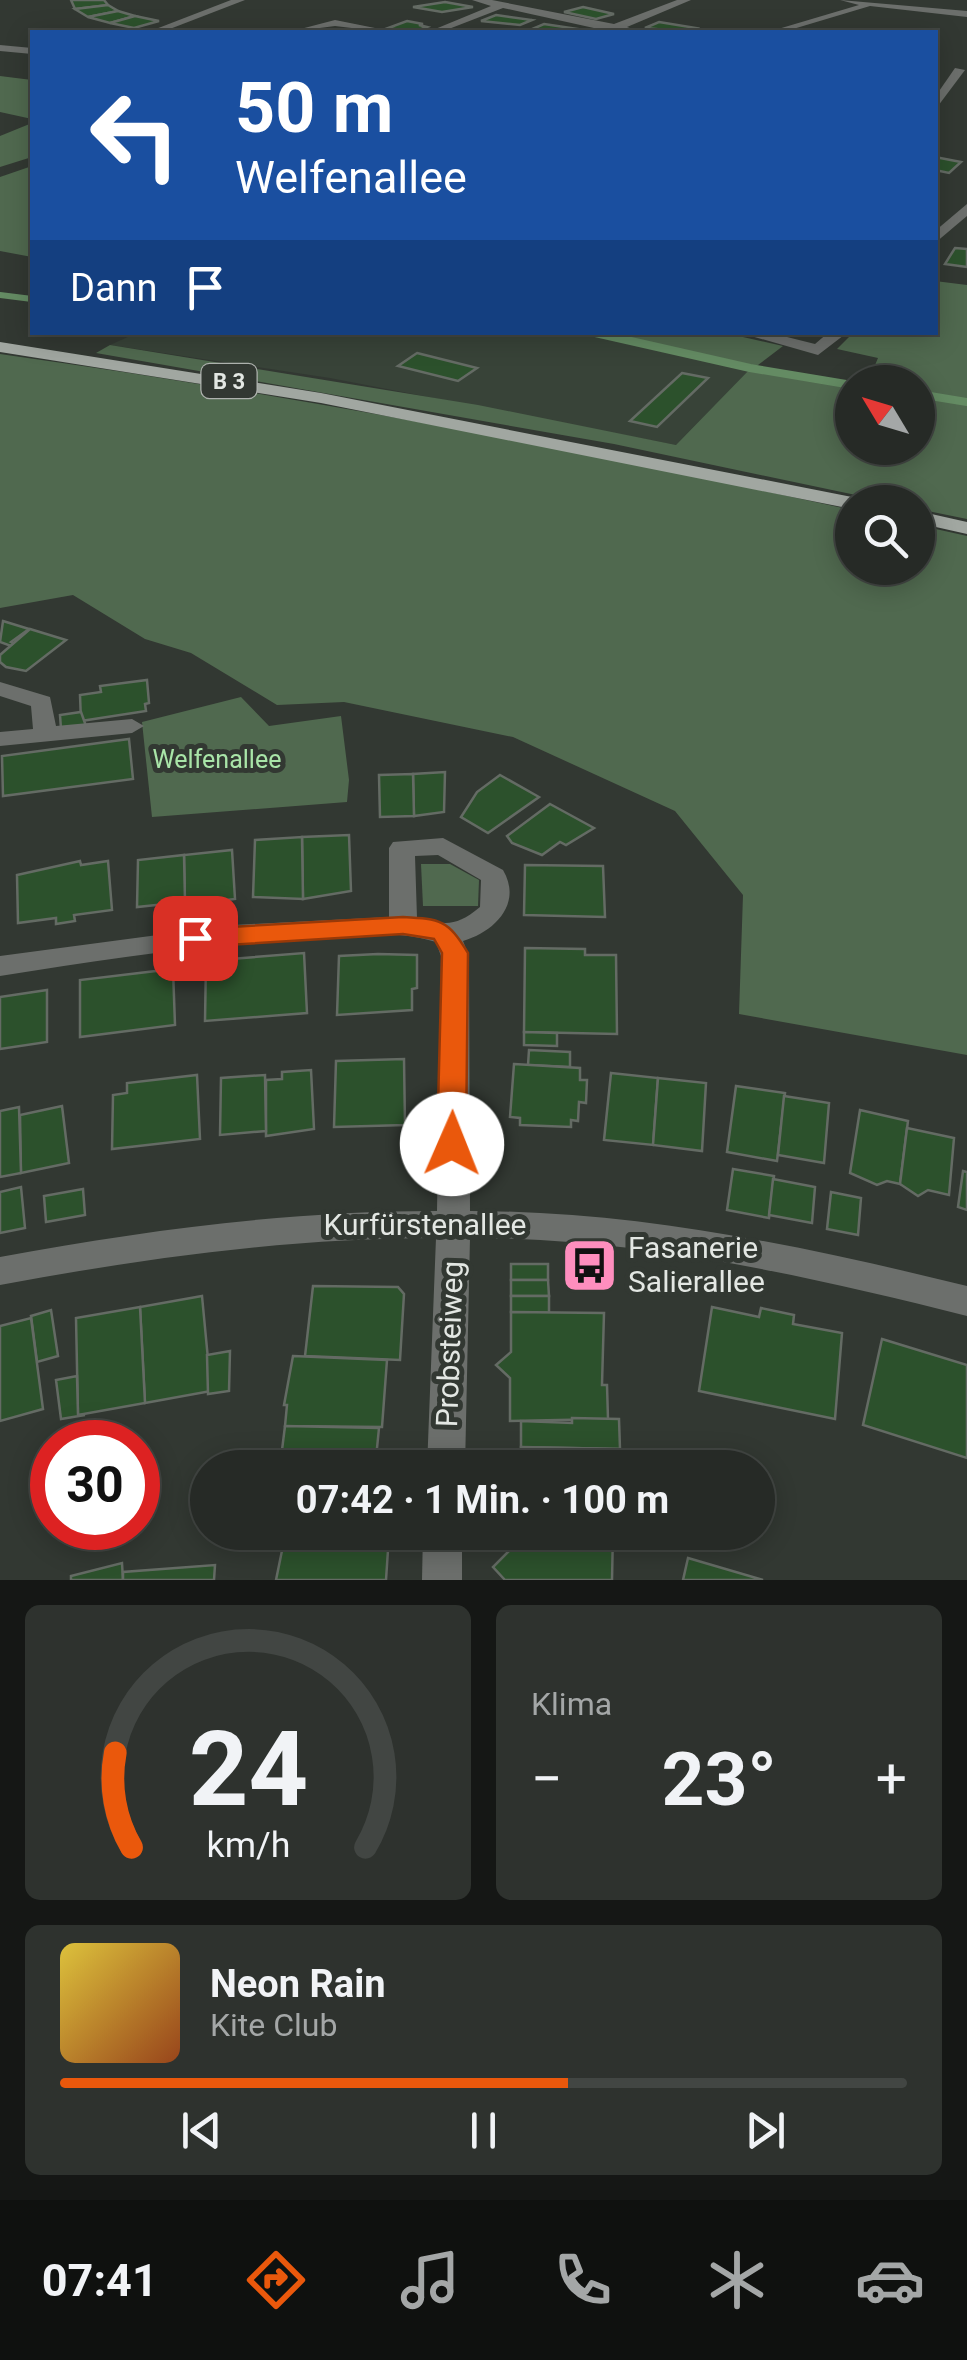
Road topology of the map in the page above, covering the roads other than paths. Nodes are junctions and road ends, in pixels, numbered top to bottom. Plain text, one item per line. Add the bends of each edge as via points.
1 (240, 0) edge
2 (477, 0) edge
3 (519, 0) edge
4 (686, 0) edge
5 (845, 0) edge
6 (890, 0) edge
7 (871, 5) junction
8 (501, 6) junction
9 (967, 14) edge
10 (329, 23) edge
11 (158, 30) edge
12 (302, 30) edge
13 (366, 30) edge
14 (437, 30) edge
15 (605, 30) edge
16 (611, 30) edge
17 (781, 30) edge
18 (0, 48) edge
19 (30, 51) edge
20 (958, 70) edge
21 (938, 101) edge
22 (963, 216) edge
23 (938, 237) edge
24 (757, 335) edge
25 (836, 335) edge
26 (0, 347) edge
27 (835, 500) edge
28 (935, 521) edge
29 (967, 528) edge
30 (0, 689) edge
31 (132, 726) dead end
32 (44, 732) junction
33 (0, 739) edge
34 (403, 925) junction
35 (447, 936) junction
36 (0, 966) edge
37 (451, 1221) junction
38 (0, 1271) edge
39 (967, 1301) edge
40 (446, 1450) edge
41 (443, 1550) edge
42 (442, 1580) edge

1 - 11 street
2 - 8 street
3 - 8 street
4 - 16 street
5 - 7 street
6 - 7 street
7 - 9 street
7 - 17 street
8 - 14 street
8 - 15 street
10 - 12 street
10 - 13 street
18 - 19 street
20 - 21 street
22 - 23 street
24 - 25 street via 818,350
26 - 27 main road, B 3 via 456,422
28 - 29 main road
30 - 32 street via 42,702
31 - 32 street
32 - 33 street
34 - 35 street
34 - 35 street via 402,848 444,846 494,876 494,910 472,929
34 - 36 street via 169,941
35 - 37 street via 455,953
37 - 38 street, Kurfürstenallee via 200,1235
37 - 39 street, Kurfürstenallee via 566,1226 734,1246
37 - 40 street, Probsteiweg
41 - 42 street

